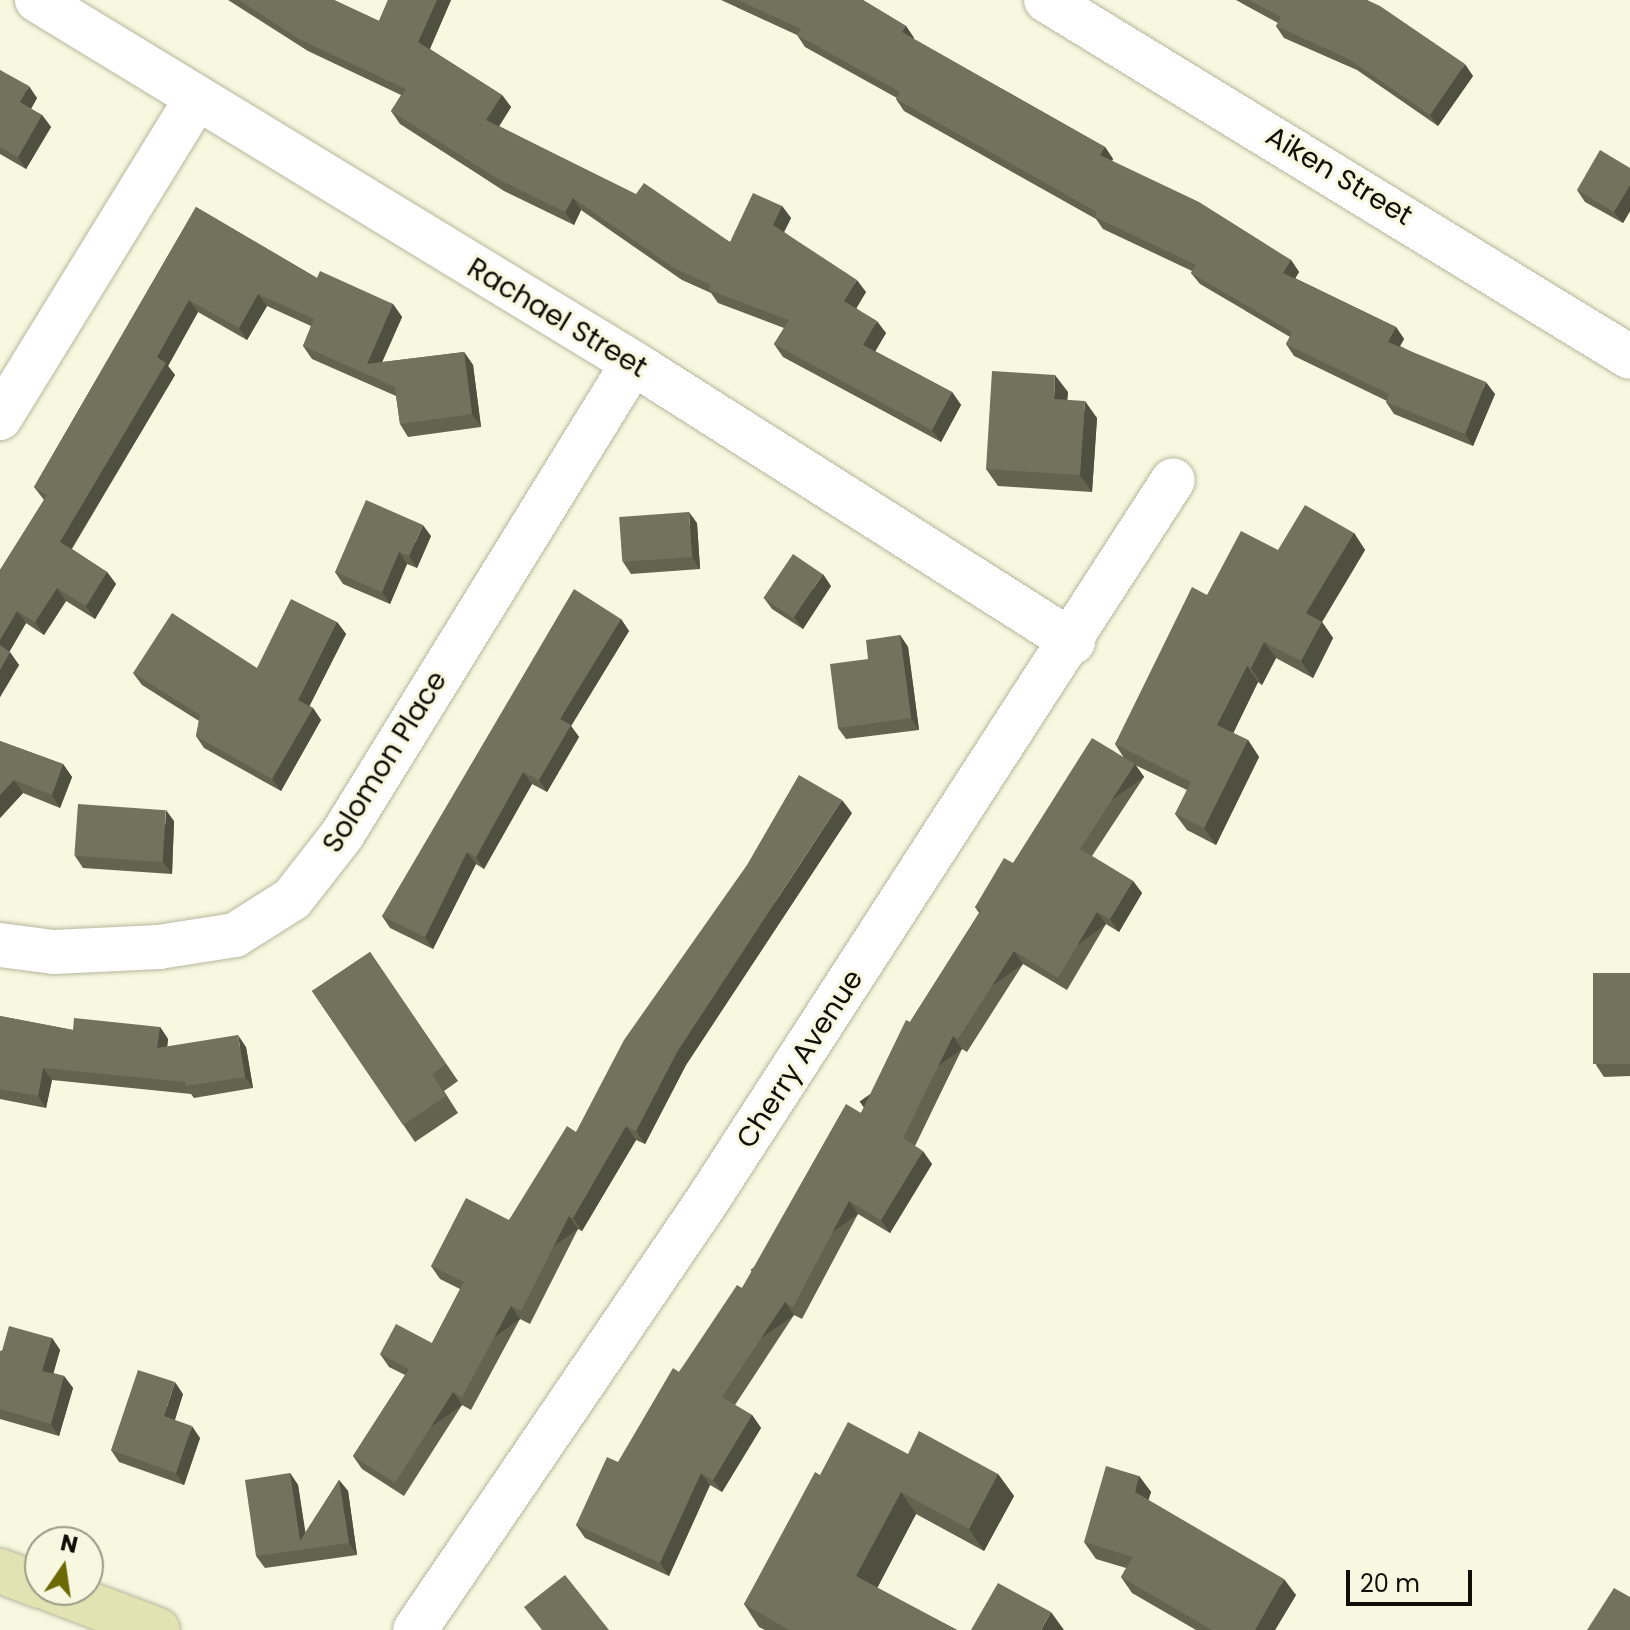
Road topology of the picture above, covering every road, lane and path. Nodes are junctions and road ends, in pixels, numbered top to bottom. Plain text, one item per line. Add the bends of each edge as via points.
1 (37, 0) edge
2 (1046, 0) edge
3 (197, 98) junction
4 (1630, 357) edge
5 (633, 363) junction
6 (0, 418) edge
7 (1173, 480) dead end
8 (1073, 642) junction
9 (0, 945) edge
10 (0, 1571) edge
11 (24, 1580) edge
12 (94, 1606) edge
13 (158, 1630) edge
14 (415, 1630) edge

1 - 3 street, Rachael Street
2 - 4 street, Aiken Street
3 - 5 street, Rachael Street
3 - 6 street
5 - 8 street, Rachael Street
5 - 9 street, Solomon Place via 342,835 292,899 235,935 159,947 54,952
7 - 8 street, Cherry Avenue
8 - 14 street, Cherry Avenue via 707,1201
10 - 11 main road
12 - 13 main road

